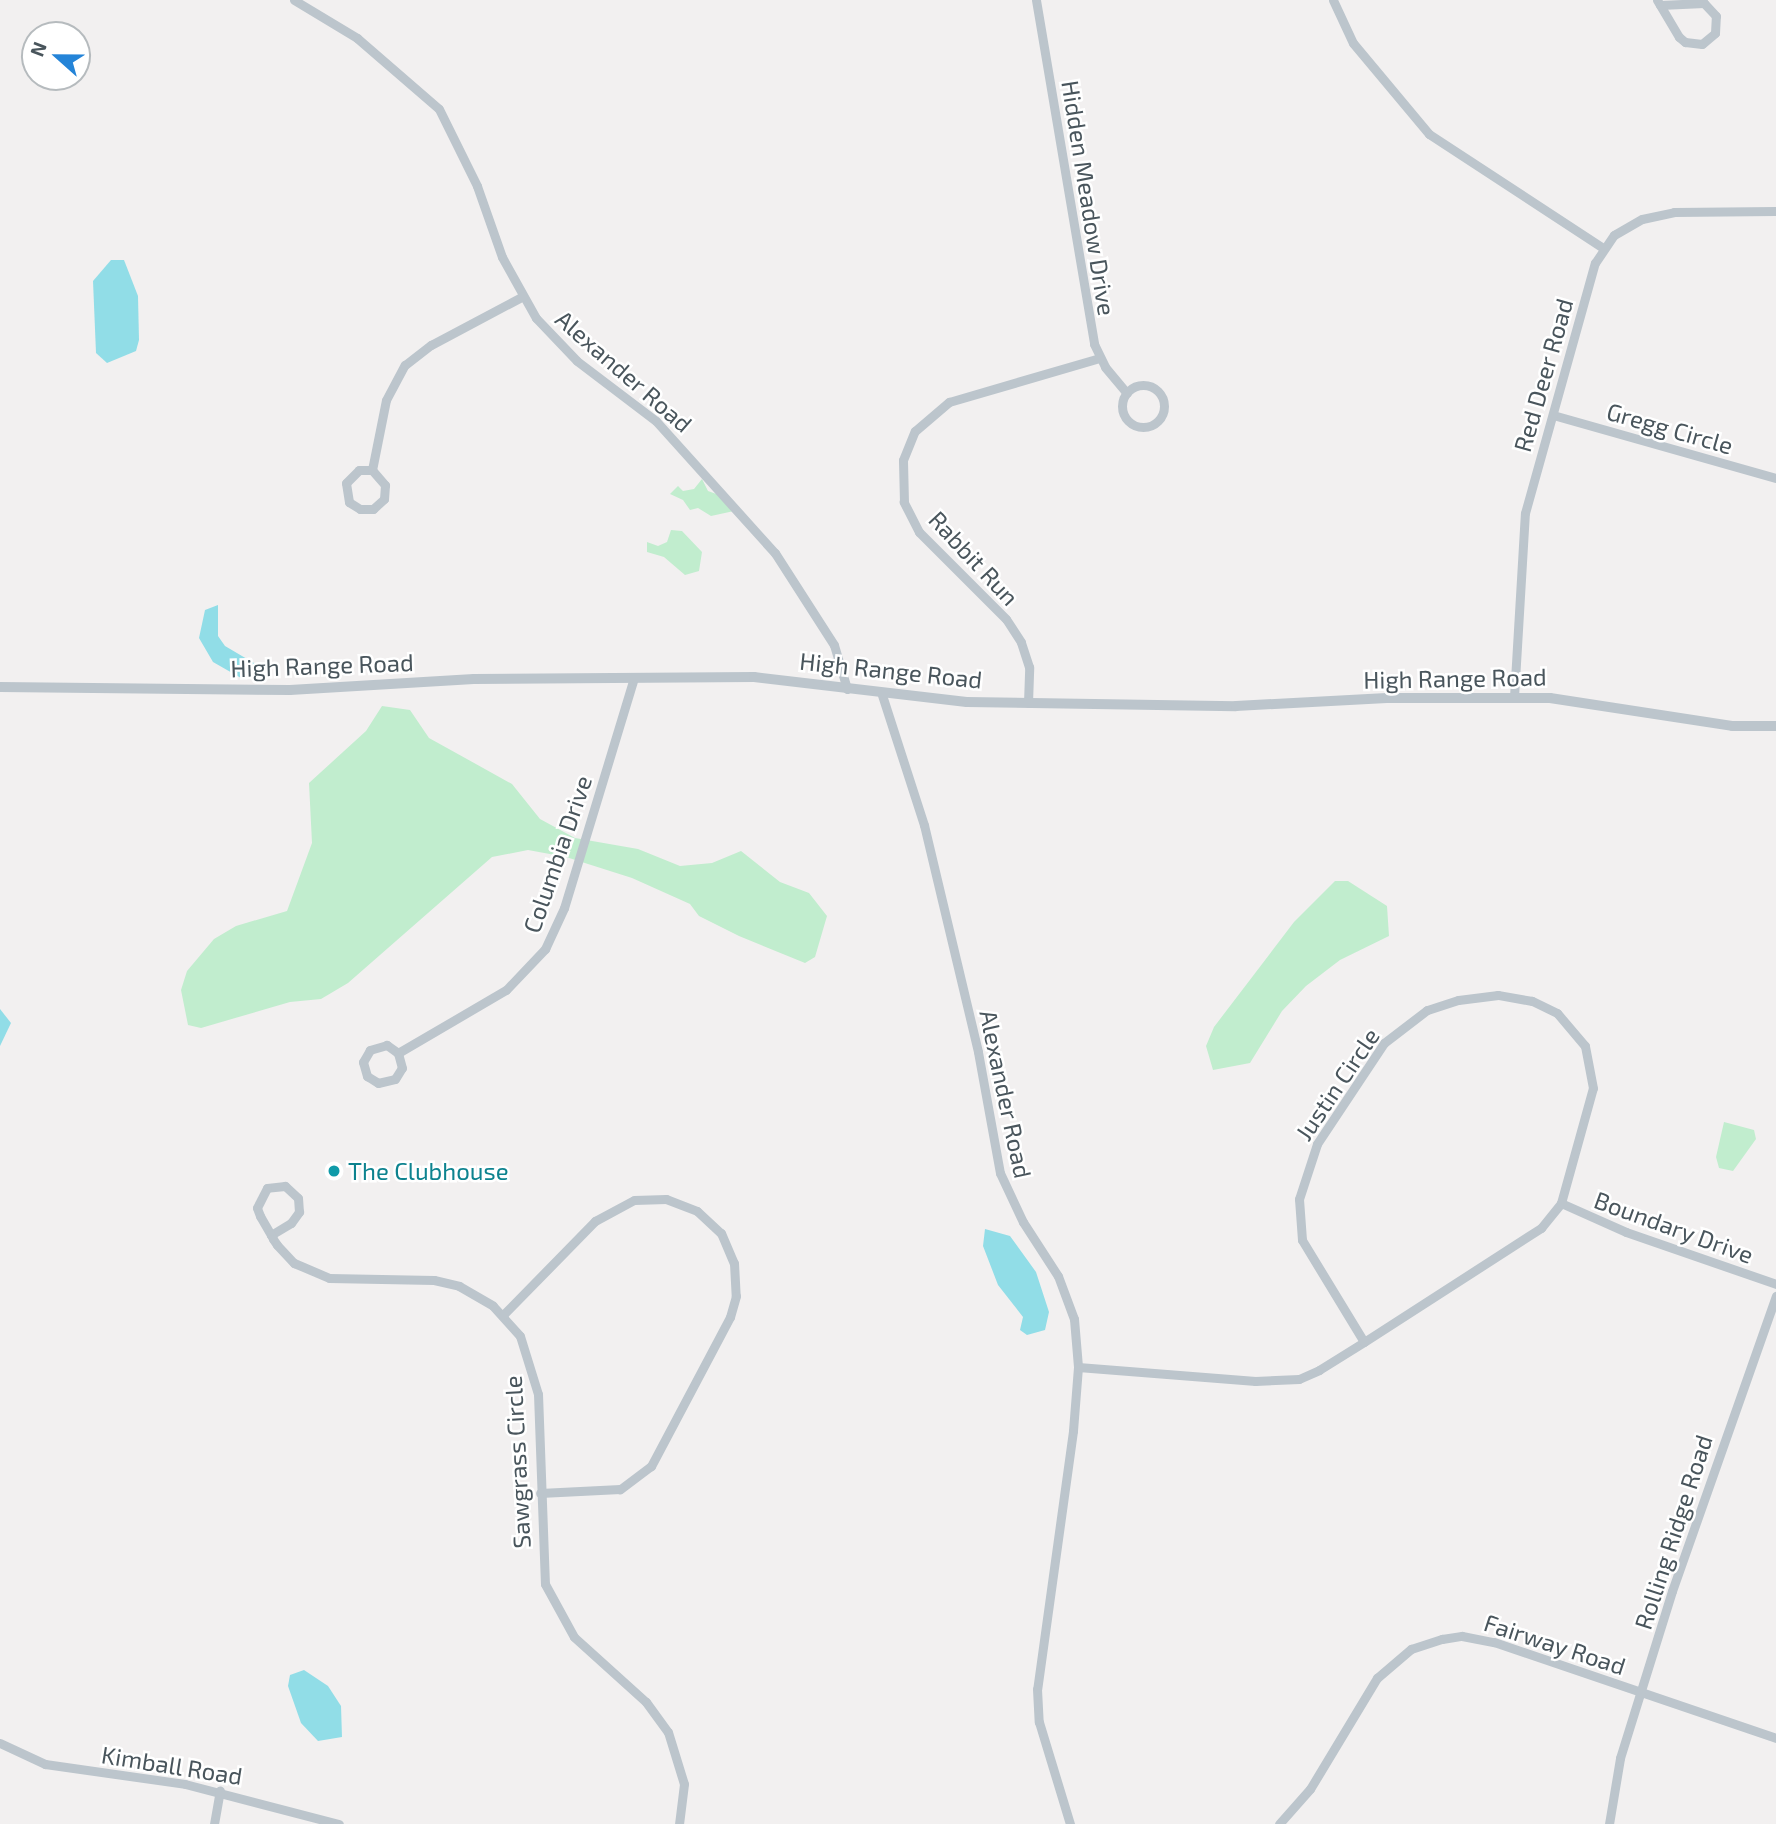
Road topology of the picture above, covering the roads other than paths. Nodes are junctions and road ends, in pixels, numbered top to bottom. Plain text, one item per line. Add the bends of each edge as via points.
1 (294, 0) edge
2 (1036, 0) edge
3 (1332, 0) edge
4 (1659, 3) edge
5 (1776, 211) edge
6 (1603, 248) junction
7 (523, 296) junction
8 (1100, 358) junction
9 (1126, 393) junction
10 (1553, 415) junction
11 (372, 470) junction
12 (1776, 478) edge
13 (634, 678) junction
14 (0, 687) edge
15 (847, 689) junction
16 (882, 695) junction
17 (1514, 697) junction
18 (1028, 703) junction
19 (1776, 726) edge
20 (398, 1053) junction
21 (1561, 1203) junction
22 (271, 1235) junction
23 (1776, 1284) edge
24 (1776, 1296) edge
25 (503, 1315) junction
26 (1364, 1342) junction
27 (1078, 1367) junction
28 (540, 1493) junction
29 (1641, 1692) junction
30 (1776, 1738) edge
31 (0, 1743) edge
32 (220, 1791) junction
33 (214, 1824) edge
34 (339, 1824) edge
35 (679, 1824) edge
36 (1070, 1824) edge
37 (1279, 1824) edge
38 (1609, 1824) edge

1 - 7 street, Alexander Road via 375,51 439,109
2 - 8 street, Hidden Meadow Drive
3 - 6 street via 1353,43 1429,134
4 - 4 street via 1685,42 1702,44 1715,33 1716,16 1704,3
5 - 6 street, Red Deer Road via 1653,216 1623,228
6 - 10 street, Red Deer Road via 1588,284
7 - 11 street via 431,345 405,365 386,400
7 - 15 street, Alexander Road via 558,344 656,421 775,553 834,645
8 - 9 street, Hidden Meadow Drive
8 - 18 street, Rabbit Run via 949,402 915,430 903,460 904,502 919,532 1006,620 1021,642 1029,667
9 - 9 street, Hidden Meadow Drive via 1142,385 1157,391 1163,404 1158,421 1141,427 1129,422 1122,405
10 - 12 street, Gregg Circle
10 - 17 street, Red Deer Road via 1524,518
11 - 11 street via 359,470 346,483 349,502 360,509 373,509 384,499 383,478
13 - 14 street, High Range Road via 463,680 290,690
13 - 15 street, High Range Road via 754,677
13 - 20 street, Columbia Drive via 553,936 528,972 494,998
15 - 16 street, High Range Road
16 - 18 street, High Range Road
16 - 27 street, Alexander Road via 924,825 978,1052 1000,1173 1067,1295
17 - 18 street, High Range Road via 1236,706
17 - 19 street, High Range Road via 1594,702 1732,726
20 - 20 street, Columbia Drive via 387,1045 370,1050 363,1062 367,1076 382,1084 395,1079 402,1068
21 - 23 street, Boundary Drive via 1626,1232
21 - 26 street, Justin Circle via 1541,1228
21 - 26 street, Justin Circle via 1593,1088 1589,1056 1573,1028 1557,1013 1532,1001 1498,995 1447,1002 1408,1021 1368,1064 1317,1144 1299,1199 1298,1219 1309,1256
22 - 22 street, Sawgrass Circle via 258,1212 258,1199 271,1186 285,1186 296,1194 299,1212
22 - 25 street, Sawgrass Circle via 288,1258 319,1276 447,1282 482,1298
24 - 29 street, Rolling Ridge Road
25 - 28 street, Sawgrass Circle via 520,1336 535,1373
25 - 28 street via 595,1221 634,1200 666,1199 697,1211 721,1233 734,1263 736,1296 730,1317 651,1466 620,1489
26 - 27 street, Justin Circle via 1319,1370 1287,1381
27 - 36 street, Alexander Road via 1037,1689 1040,1722
28 - 35 street, Sawgrass Circle via 541,1562 550,1597 573,1637 646,1702 668,1732 684,1784
29 - 30 street, Fairway Road
29 - 37 street, Fairway Road via 1483,1639 1462,1636 1421,1644 1377,1678 1310,1789
29 - 38 street, Rolling Ridge Road via 1620,1758
31 - 32 street, Kimball Road via 46,1764
32 - 33 street
32 - 34 street, Kimball Road

